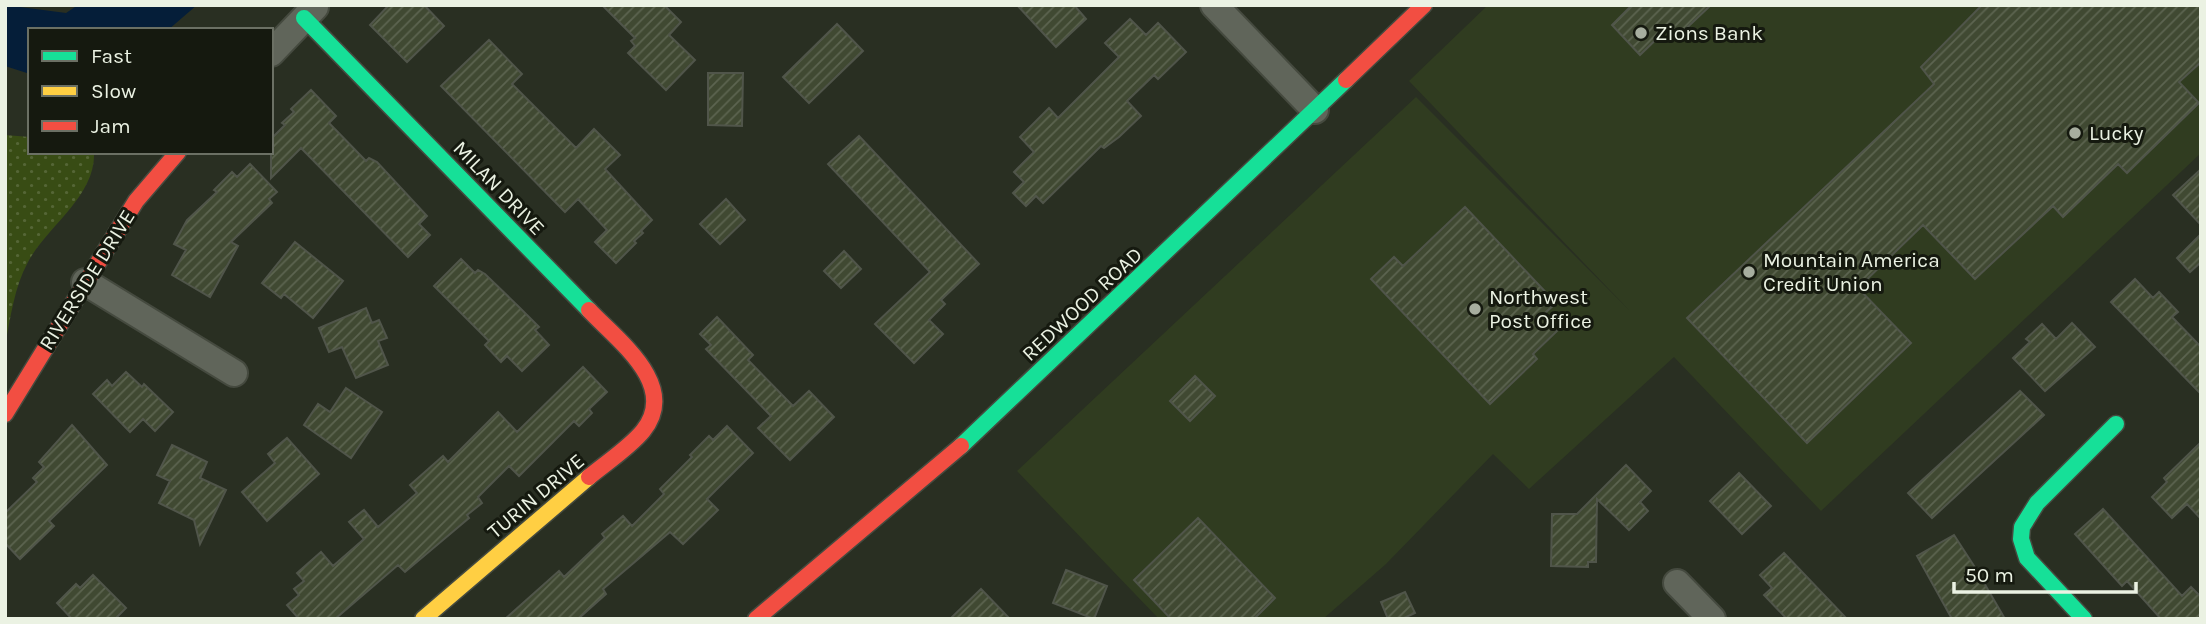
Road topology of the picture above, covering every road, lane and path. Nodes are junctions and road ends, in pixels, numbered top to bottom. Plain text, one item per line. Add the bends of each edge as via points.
1 (1214, 5) edge
2 (1424, 5) edge
3 (310, 11) edge
4 (273, 51) edge
5 (1315, 110) junction
6 (176, 154) edge
7 (85, 282) junction
8 (234, 373) dead end
9 (654, 393) joint
10 (5, 414) edge
11 (2116, 424) dead end
12 (1677, 583) dead end
13 (424, 619) edge
14 (755, 619) edge
15 (1712, 619) edge
16 (2084, 619) edge

1 - 5 street
2 - 5 street, REDWOOD ROAD
3 - 4 street
3 - 9 street, MILAN DRIVE via 639,362
5 - 14 street, REDWOOD ROAD via 942,463
6 - 7 street, RIVERSIDE DRIVE via 136,201
7 - 8 street
7 - 10 street, RIVERSIDE DRIVE
9 - 13 street, TURIN DRIVE via 653,414 642,432
11 - 16 street via 2037,503 2022,527 2022,549 2033,567
12 - 15 street

